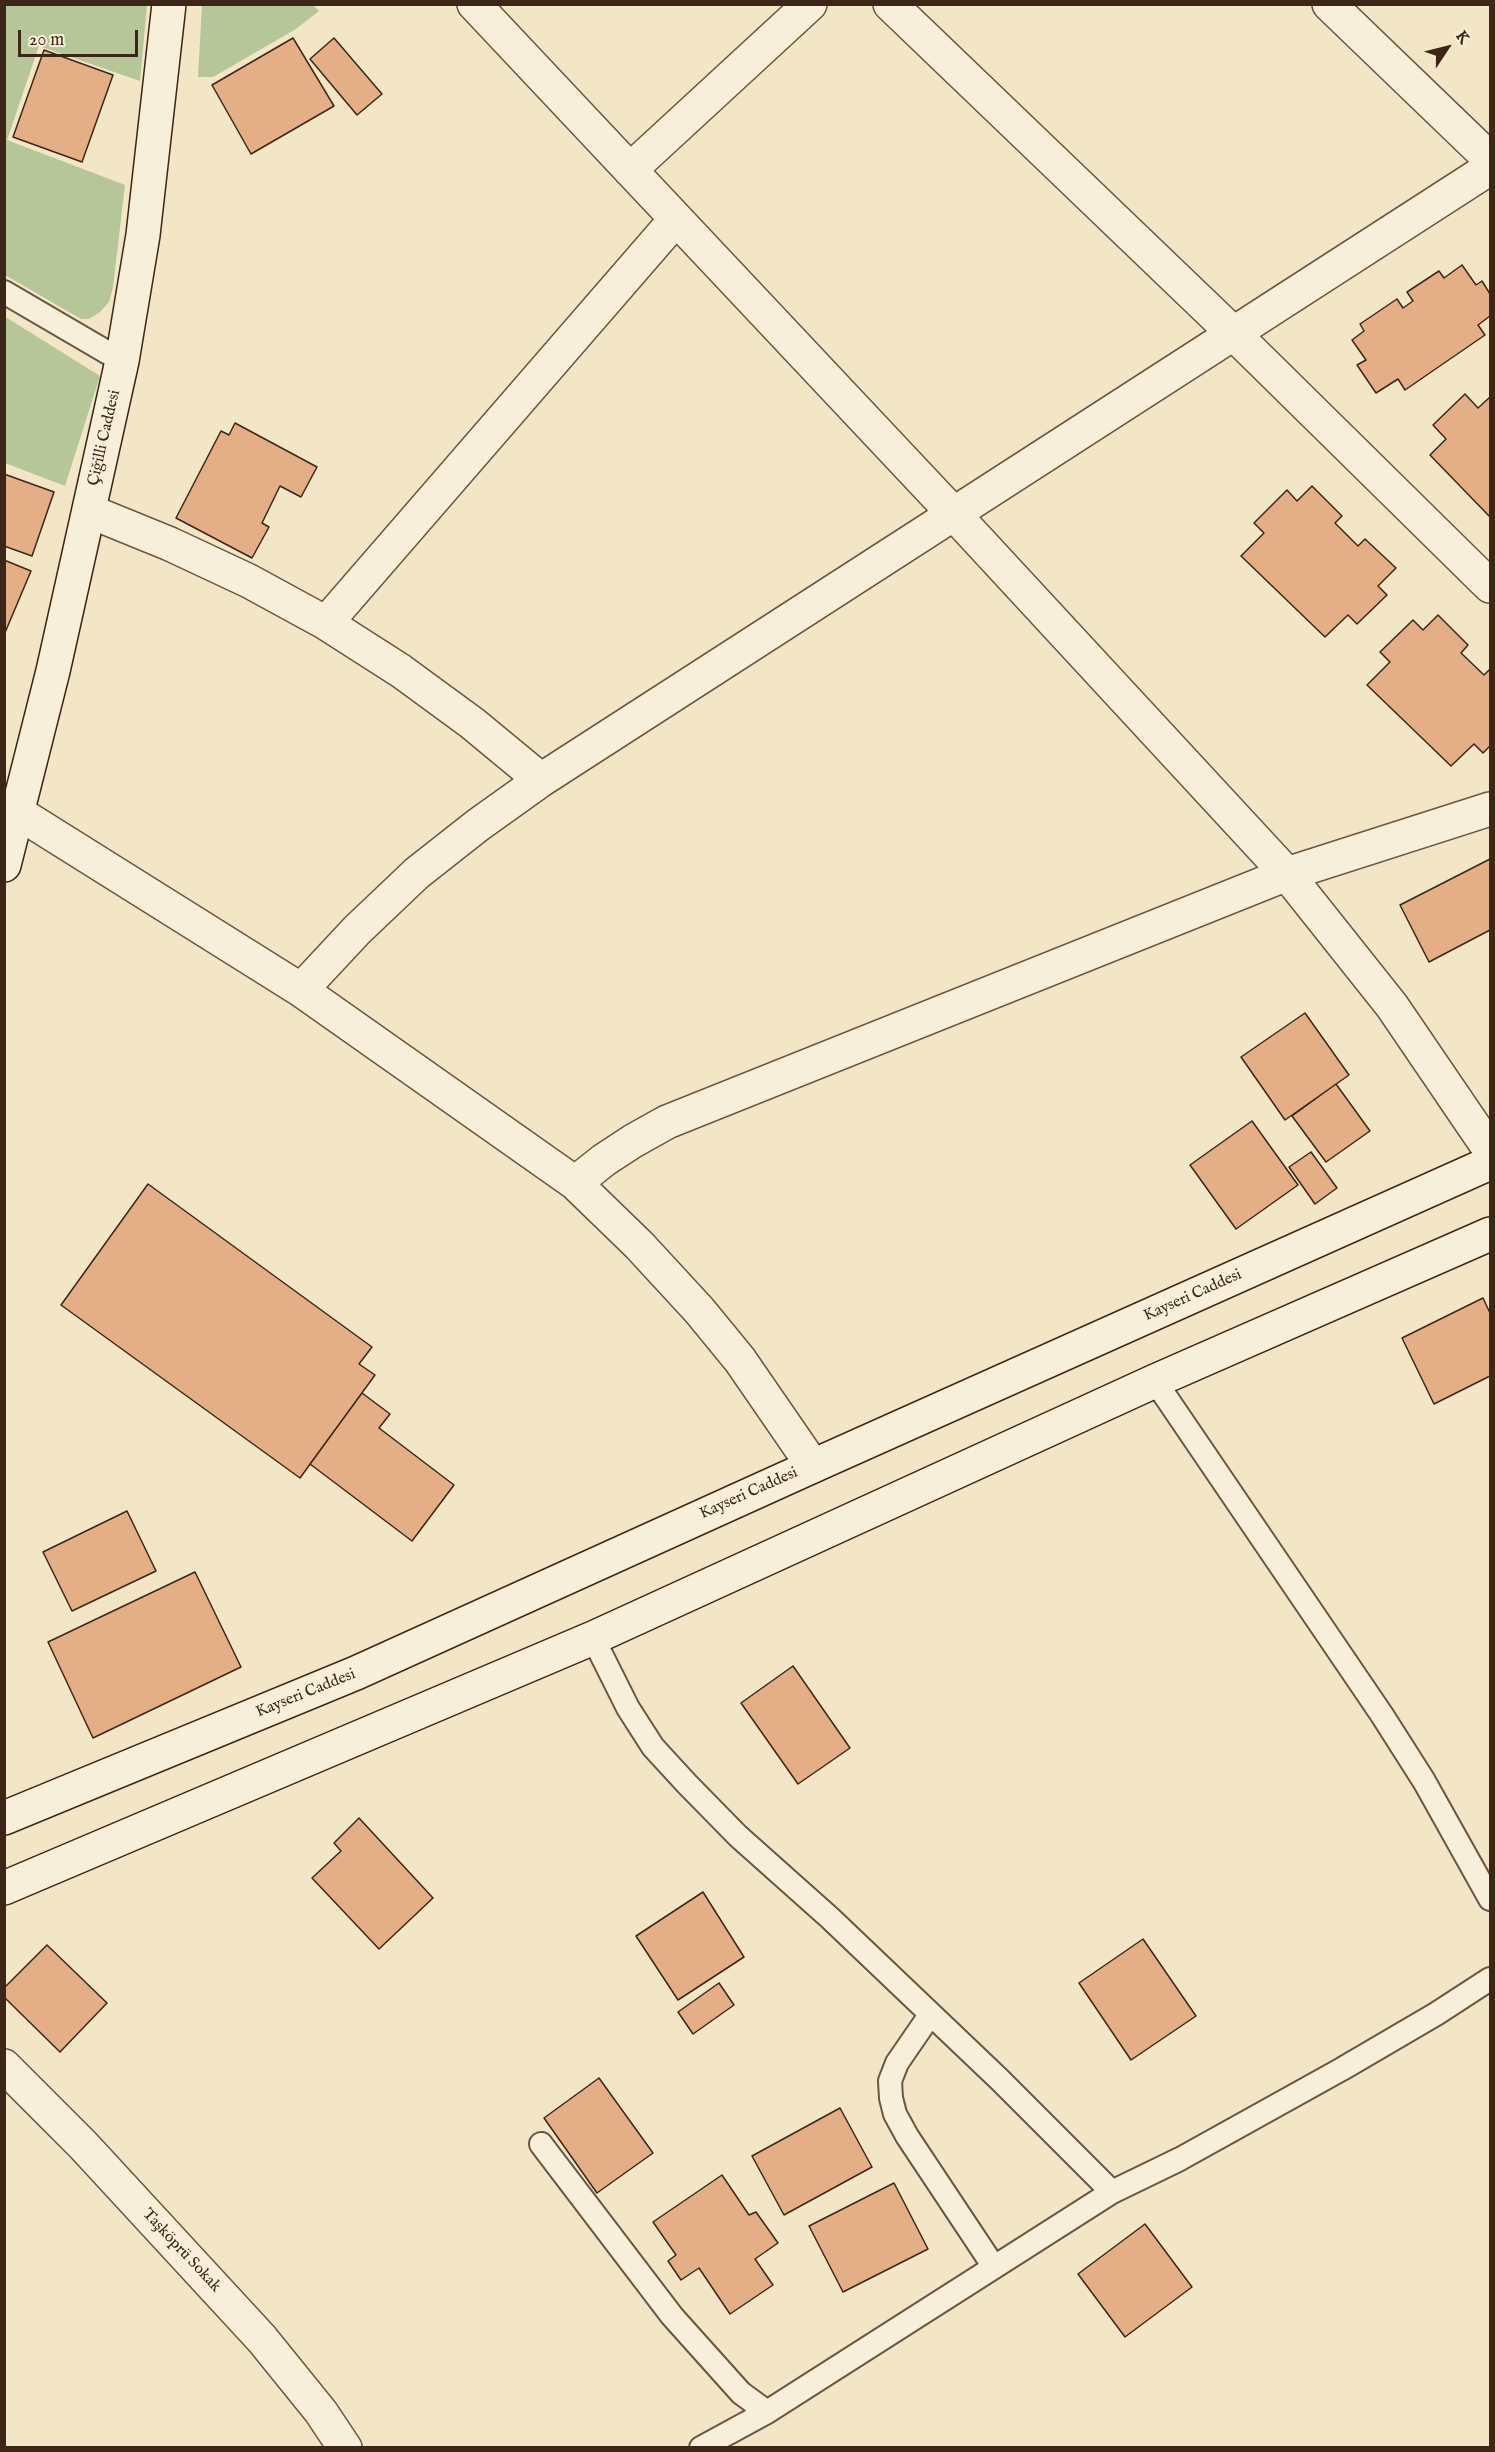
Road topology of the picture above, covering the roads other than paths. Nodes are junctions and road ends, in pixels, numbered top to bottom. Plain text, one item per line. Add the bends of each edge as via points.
1 (169, 4) edge
2 (474, 4) edge
3 (810, 4) edge
4 (890, 4) edge
5 (1329, 4) edge
6 (1491, 159) edge
7 (1491, 168) edge
8 (630, 170) junction
9 (676, 219) junction
10 (4, 292) edge
11 (1233, 333) junction
12 (123, 361) junction
13 (89, 511) junction
14 (953, 513) junction
15 (1491, 586) edge
16 (326, 623) junction
17 (542, 780) junction
18 (1491, 809) edge
19 (11, 810) edge
20 (4, 865) edge
21 (1287, 874) junction
22 (301, 990) junction
23 (1491, 1150) edge
24 (1491, 1163) edge
25 (576, 1183) junction
26 (1491, 1233) edge
27 (1155, 1381) junction
28 (813, 1466) junction
29 (593, 1638) junction
30 (4, 1818) edge
31 (4, 1888) edge
32 (1491, 1899) edge
33 (1491, 1978) edge
34 (930, 2015) junction
35 (4, 2066) edge
36 (541, 2144) dead end
37 (1112, 2192) junction
38 (994, 2267) junction
39 (767, 2412) junction
40 (345, 2448) edge
41 (701, 2448) edge

1 - 12 street, Çiğilli Caddesi via 143,235
2 - 8 street
3 - 8 street
4 - 11 street
5 - 6 street
7 - 11 street
8 - 9 street
9 - 14 street
9 - 16 street
10 - 12 lane
11 - 14 street
11 - 15 street
12 - 13 street, Çiğilli Caddesi
13 - 16 street via 180,548
13 - 19 street, Çiğilli Caddesi via 53,671
14 - 17 street
14 - 21 street
16 - 17 street via 472,723
17 - 22 street via 417,873
18 - 21 street
19 - 20 street, Çiğilli Caddesi
19 - 22 street
21 - 23 street via 1392,1006
21 - 25 street via 667,1122 604,1160
22 - 25 street
24 - 28 street, Kayseri Caddesi
25 - 28 street via 699,1310 752,1377
26 - 27 street
27 - 29 street
27 - 32 lane via 1382,1715
28 - 30 street, Kayseri Caddesi via 356,1673
29 - 31 street
29 - 34 lane via 628,1708 653,1747 738,1836
33 - 37 lane via 1342,2069
34 - 37 lane via 1062,2139
34 - 38 lane via 897,2063 890,2081 895,2114
35 - 40 street, Taşköprü Sokak via 83,2145 262,2339
36 - 39 lane via 672,2316 719,2371
37 - 38 lane
38 - 39 lane
39 - 41 lane

